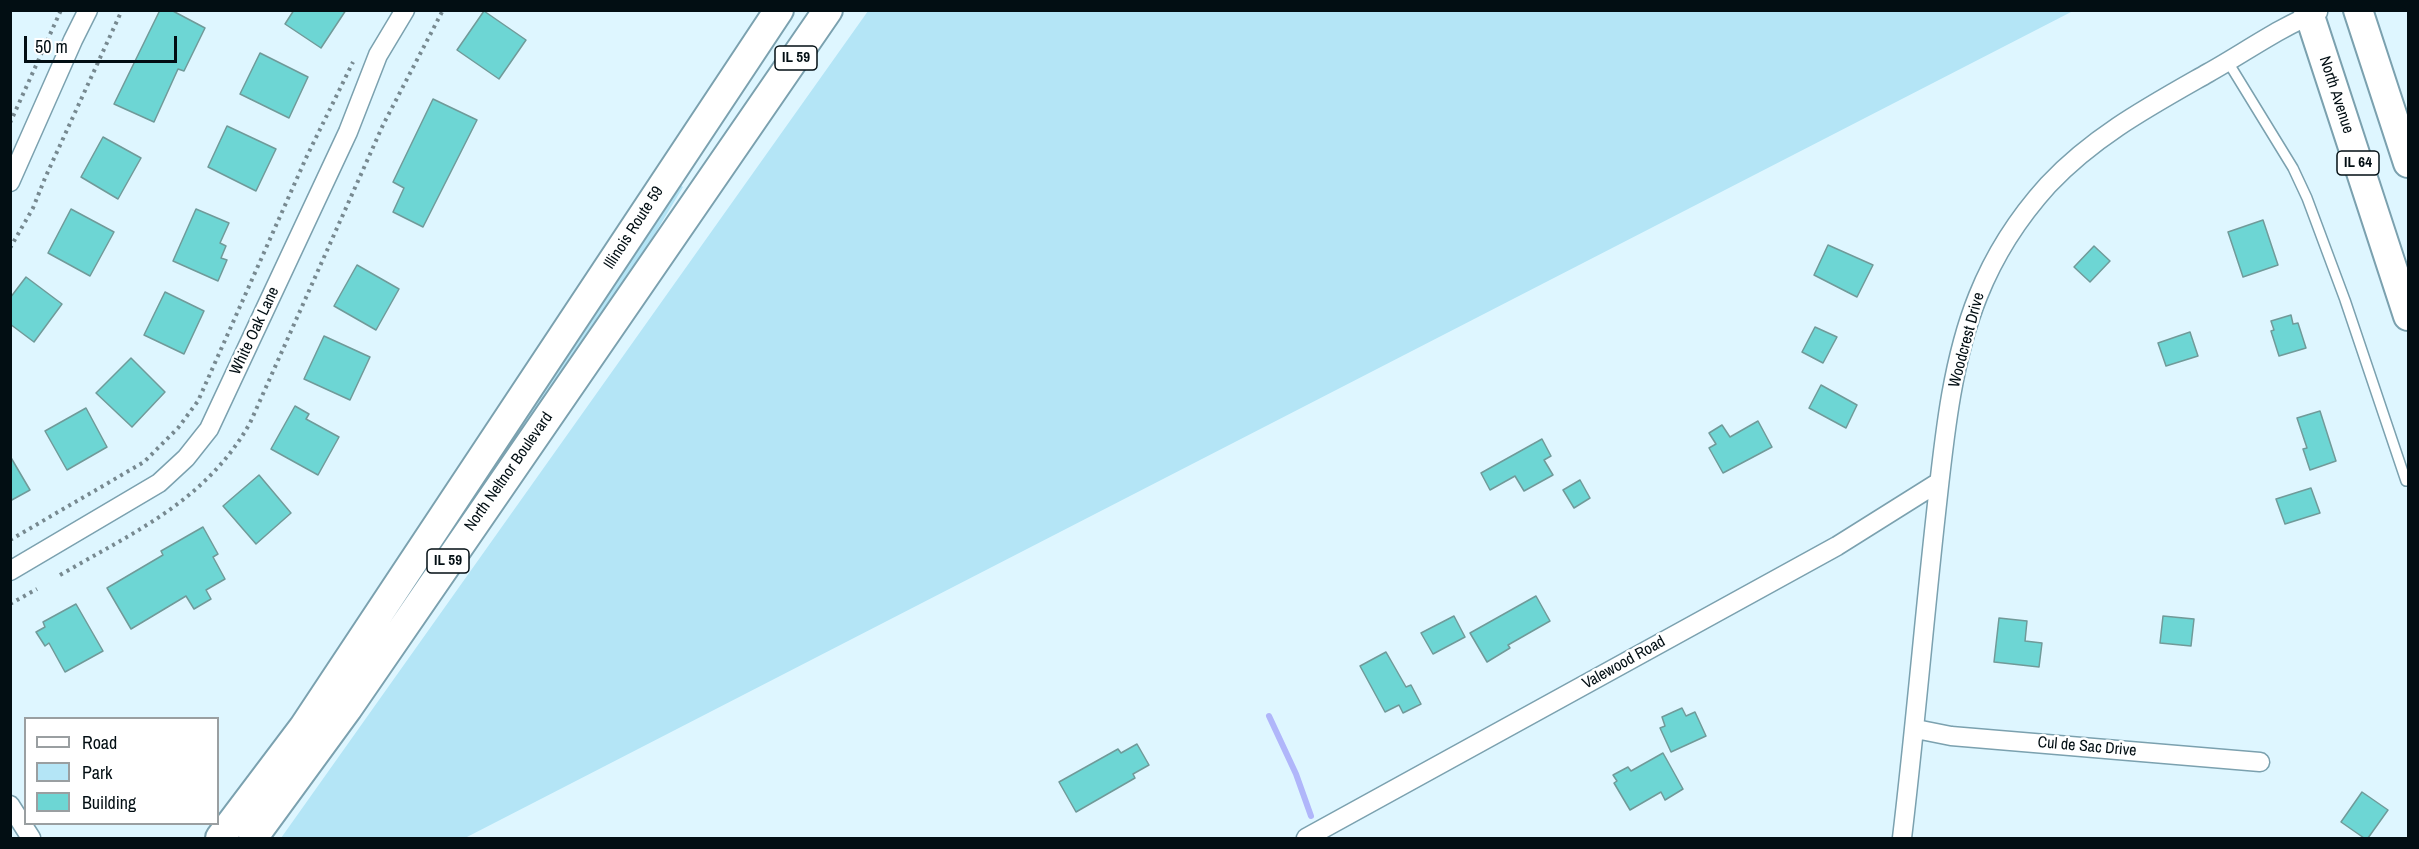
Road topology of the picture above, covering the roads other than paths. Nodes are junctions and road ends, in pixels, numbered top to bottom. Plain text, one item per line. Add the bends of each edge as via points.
1 (88, 10) edge
2 (405, 10) edge
3 (779, 10) edge
4 (828, 10) edge
5 (2358, 10) edge
6 (2313, 12) edge
7 (2228, 62) junction
8 (2409, 163) edge
9 (10, 182) edge
10 (2409, 316) edge
11 (490, 446) joint
12 (2406, 481) dead end
13 (1939, 482) junction
14 (10, 571) edge
15 (1916, 729) junction
16 (2260, 762) dead end
17 (10, 805) edge
18 (31, 838) edge
19 (220, 838) edge
20 (253, 838) edge
21 (1306, 838) edge
22 (1902, 838) edge

1 - 9 street
2 - 14 street, White Oak Lane via 378,55 348,132 209,429 159,483
3 - 11 main road, Illinois Route 59 / IL 59
4 - 20 main road, North Neltnor Boulevard / IL 59 via 335,727
5 - 8 main road, IL 64
6 - 7 street, Woodcrest Drive
6 - 10 main road, North Avenue / IL 64
7 - 12 lane via 2307,198
7 - 13 street, Woodcrest Drive via 2139,112 2088,147 2046,187 2019,222 1984,282 1964,339
11 - 19 main road, North Neltnor Boulevard / IL 59 via 303,728
13 - 15 street, Woodcrest Drive
13 - 21 street, Valewood Road via 1837,546
15 - 16 street, Cul de Sac Drive via 1951,736
15 - 22 street, Woodcrest Drive
17 - 18 street

